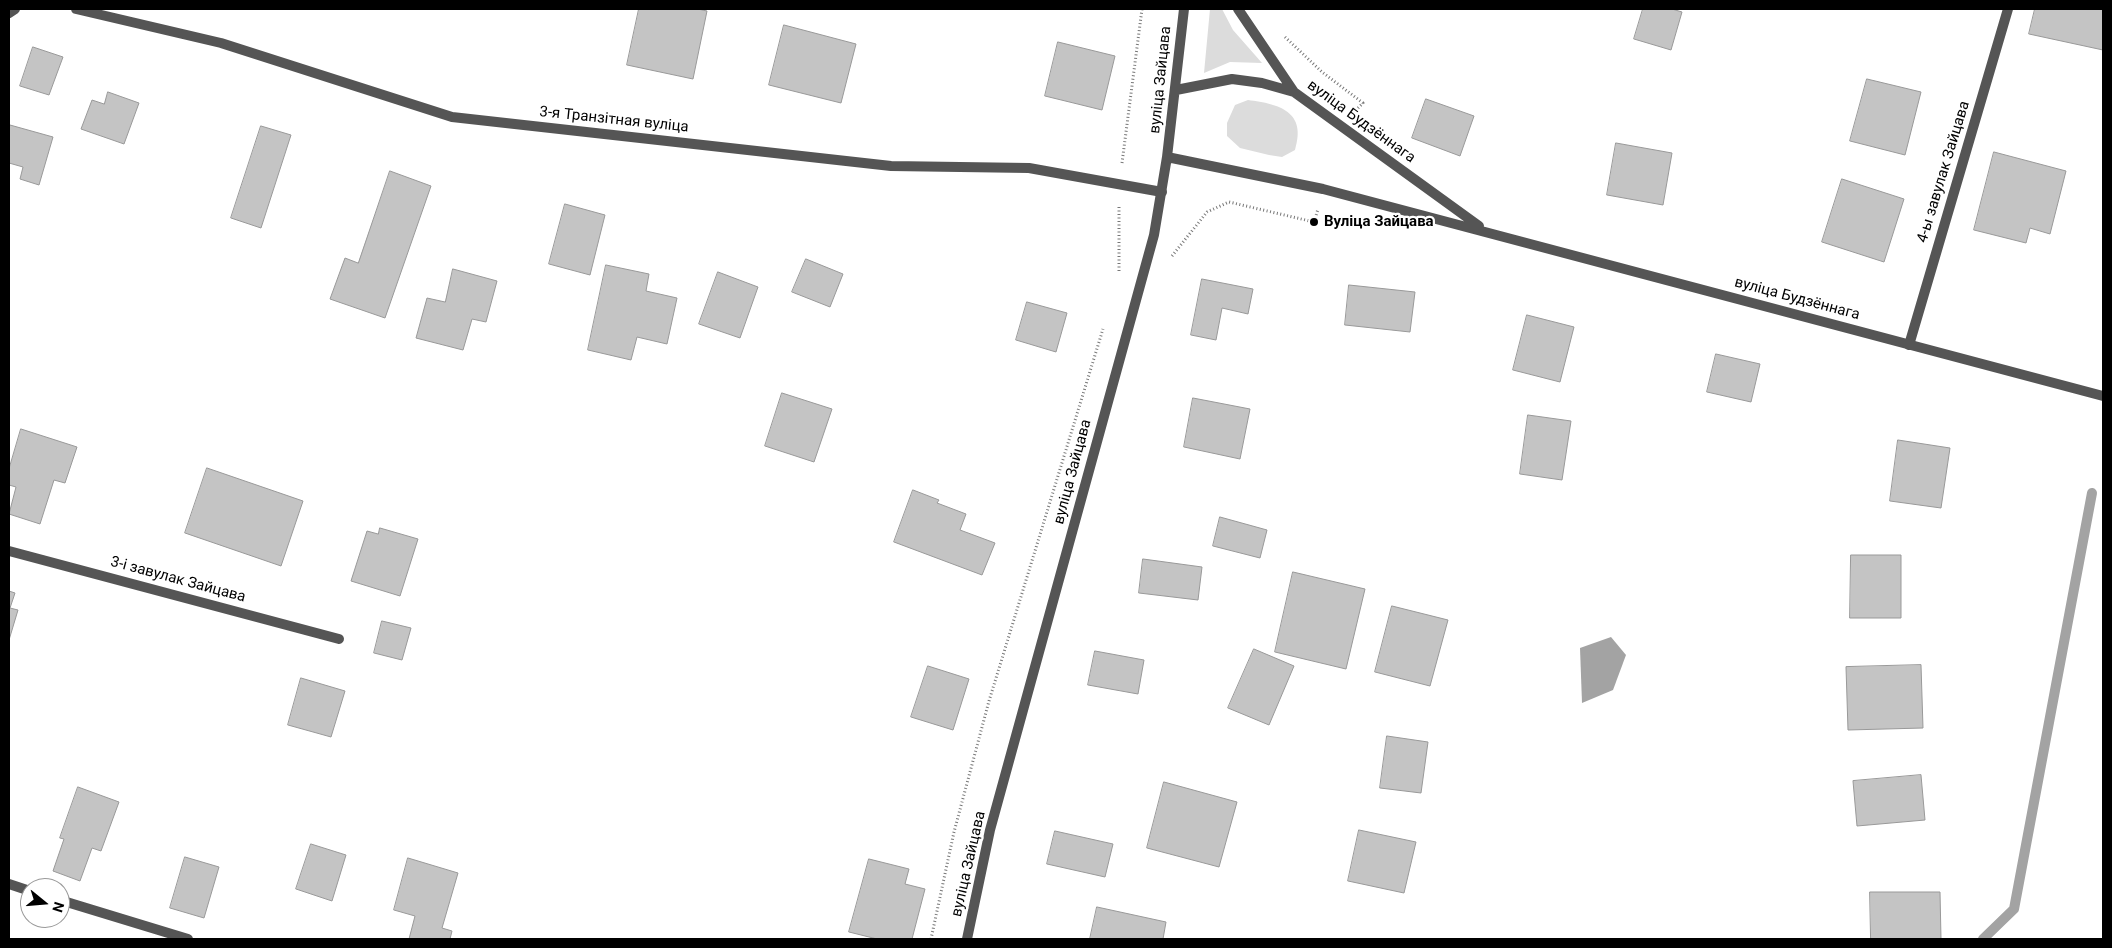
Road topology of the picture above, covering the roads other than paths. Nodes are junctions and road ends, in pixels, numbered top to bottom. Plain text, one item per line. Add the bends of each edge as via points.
1 (15, 9) edge
2 (76, 9) edge
3 (1184, 9) edge
4 (1238, 9) edge
5 (2008, 9) edge
6 (9, 13) edge
7 (1176, 90) junction
8 (1294, 92) junction
9 (1167, 157) junction
10 (1162, 192) junction
11 (1484, 230) junction
12 (1909, 345) junction
13 (2103, 396) edge
14 (9, 550) edge
15 (339, 639) dead end
16 (70, 903) edge
17 (188, 939) edge
18 (967, 939) edge

1 - 6 street
2 - 10 street, 3-я Транзітная вуліца via 221,44 452,117 891,166 1029,168
3 - 7 street, вуліца Зайцава
4 - 8 street
5 - 12 street, 4-ы завулак Зайцава
7 - 8 street, вуліца Будзённага via 1232,79
7 - 9 street, вуліца Зайцава
8 - 11 street, вуліца Будзённага
9 - 10 street, вуліца Зайцава
9 - 11 street, вуліца Будзённага via 1323,189
10 - 18 street, вуліца Зайцава via 1154,235 990,830
11 - 12 street, вуліца Будзённага
12 - 13 street, вуліца Будзённага
14 - 15 street, 3-і завулак Зайцава
16 - 17 street

